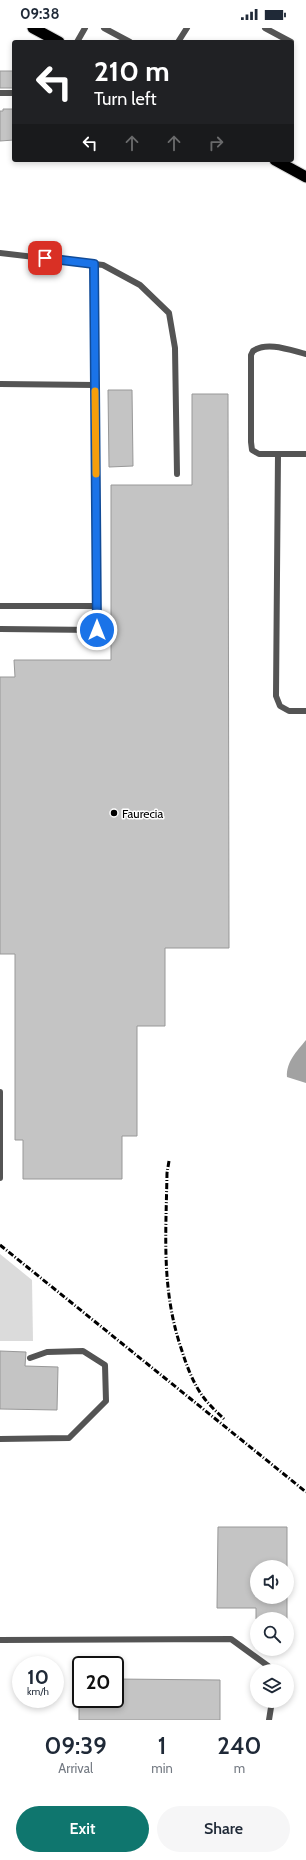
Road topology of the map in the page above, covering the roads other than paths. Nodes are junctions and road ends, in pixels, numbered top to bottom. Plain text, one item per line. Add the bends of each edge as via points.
1 (33, 28) edge
2 (85, 28) edge
3 (104, 28) edge
4 (187, 28) edge
5 (265, 28) edge
6 (55, 40) edge
7 (78, 40) edge
8 (126, 40) edge
9 (179, 40) edge
10 (287, 40) edge
11 (0, 93) edge
12 (12, 93) edge
13 (279, 162) edge
14 (306, 177) edge
15 (0, 253) edge
16 (94, 264) junction
17 (306, 354) edge
18 (0, 384) edge
19 (95, 385) junction
20 (278, 454) junction
21 (306, 454) edge
22 (177, 474) dead end
23 (0, 606) edge
24 (97, 606) junction
25 (0, 629) edge
26 (306, 711) edge
27 (0, 1092) edge
28 (0, 1178) edge
29 (30, 1358) dead end
30 (0, 1439) edge
31 (0, 1640) edge
32 (265, 1664) edge
33 (271, 1708) edge
34 (269, 1720) edge

1 - 6 highway
2 - 7 lane
3 - 8 lane
4 - 9 lane
5 - 10 lane
11 - 12 lane
13 - 14 highway
15 - 16 lane
16 - 19 lane
16 - 22 lane via 140,285 169,313 175,348
17 - 20 lane via 263,346 251,355 252,450 259,454
18 - 19 lane
19 - 24 lane
20 - 21 lane
20 - 26 lane via 276,696 280,706 289,711
23 - 24 lane
24 - 25 lane via 97,630
27 - 28 lane
29 - 30 lane via 47,1352 83,1351 105,1365 106,1400 69,1438
31 - 32 lane via 231,1639
33 - 34 lane

